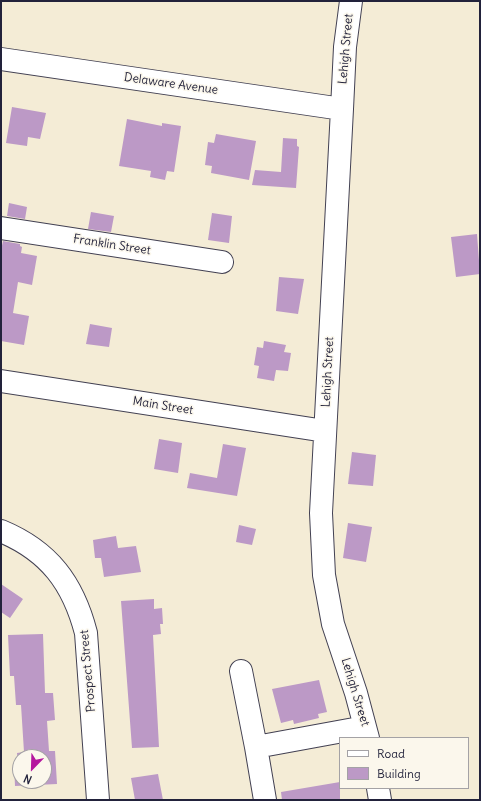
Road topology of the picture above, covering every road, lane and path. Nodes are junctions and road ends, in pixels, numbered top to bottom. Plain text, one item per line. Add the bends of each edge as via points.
1 (351, 1) edge
2 (1, 59) edge
3 (342, 109) junction
4 (1, 228) edge
5 (222, 262) dead end
6 (1, 381) edge
7 (325, 431) junction
8 (1, 531) edge
9 (241, 671) dead end
10 (367, 732) edge
11 (256, 747) junction
12 (378, 789) edge
13 (98, 800) edge
14 (265, 800) edge
15 (380, 800) edge

1 - 3 street, Lehigh Street via 345,47
2 - 3 street, Delaware Avenue
3 - 7 street, Lehigh Street
4 - 5 street, Franklin Street
6 - 7 street, Main Street
7 - 10 street, Lehigh Street via 321,513 324,575 333,624
8 - 13 street, Prospect Street via 23,541 45,557 71,590 80,610 86,633
9 - 11 street
10 - 11 street
11 - 14 street
12 - 15 street

